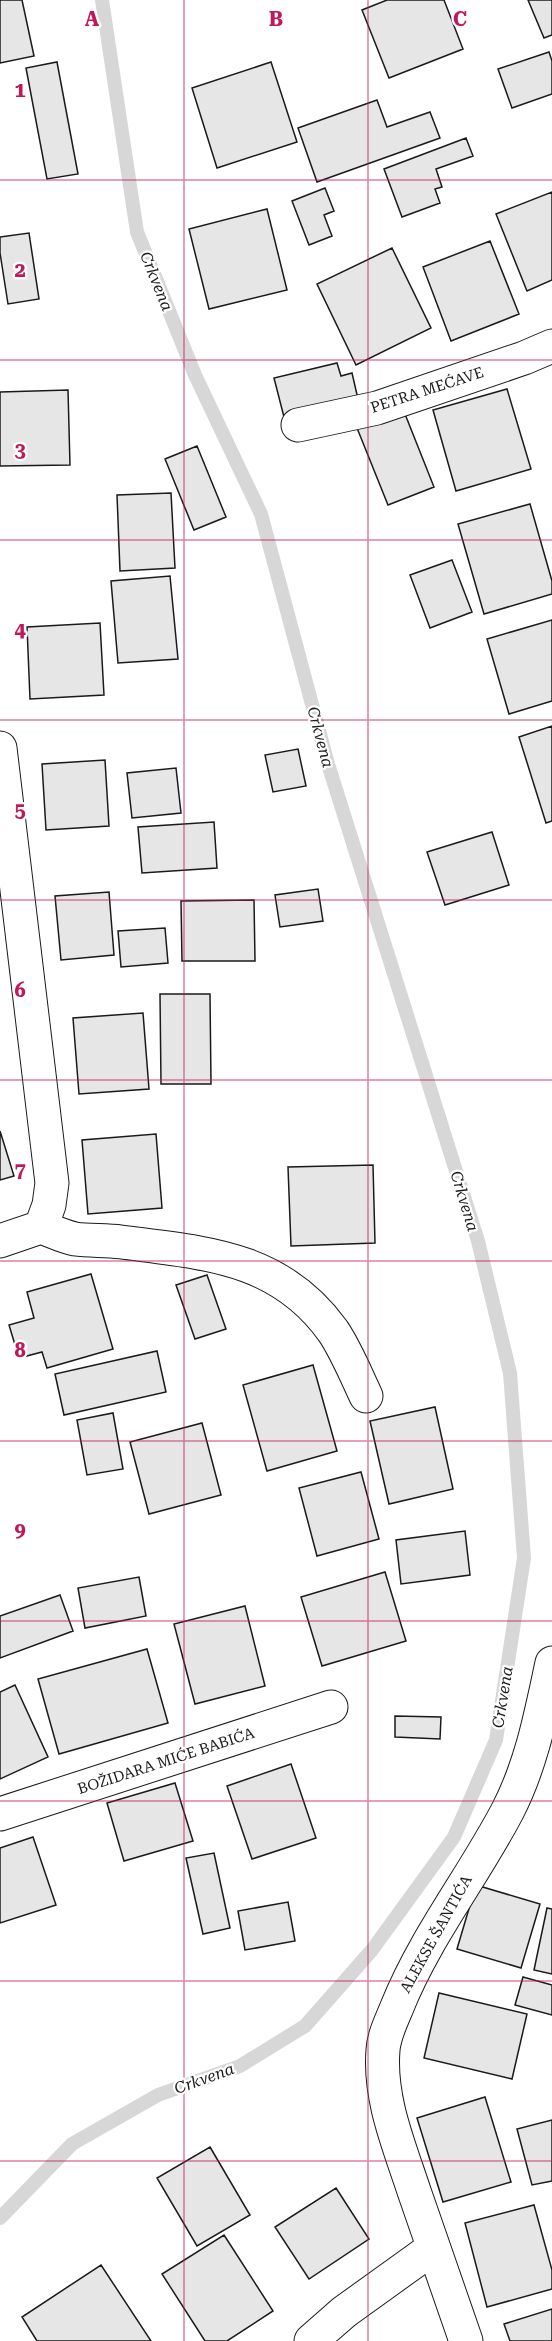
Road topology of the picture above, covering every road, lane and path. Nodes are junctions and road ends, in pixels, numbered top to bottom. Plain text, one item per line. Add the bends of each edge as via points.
1 (552, 346) edge
2 (298, 425) dead end
3 (0, 748) edge
4 (41, 1227) junction
5 (0, 1241) edge
6 (366, 1396) dead end
7 (552, 1663) edge
8 (331, 1707) dead end
9 (0, 1814) edge
10 (433, 2248) junction
11 (311, 2341) edge
12 (466, 2341) edge

1 - 2 street, PETRA MEĆAVE via 377,408
3 - 4 street via 52,1183
4 - 5 street
4 - 6 street via 74,1239 202,1254 264,1270 316,1309 334,1333
7 - 10 street, ALEKSE ŠANTIĆA via 526,1772 424,1950 384,2038 384,2096
8 - 9 street, BOŽIDARA MIĆE BABIĆA
10 - 11 street via 344,2312
10 - 12 street, ALEKSE ŠANTIĆA

